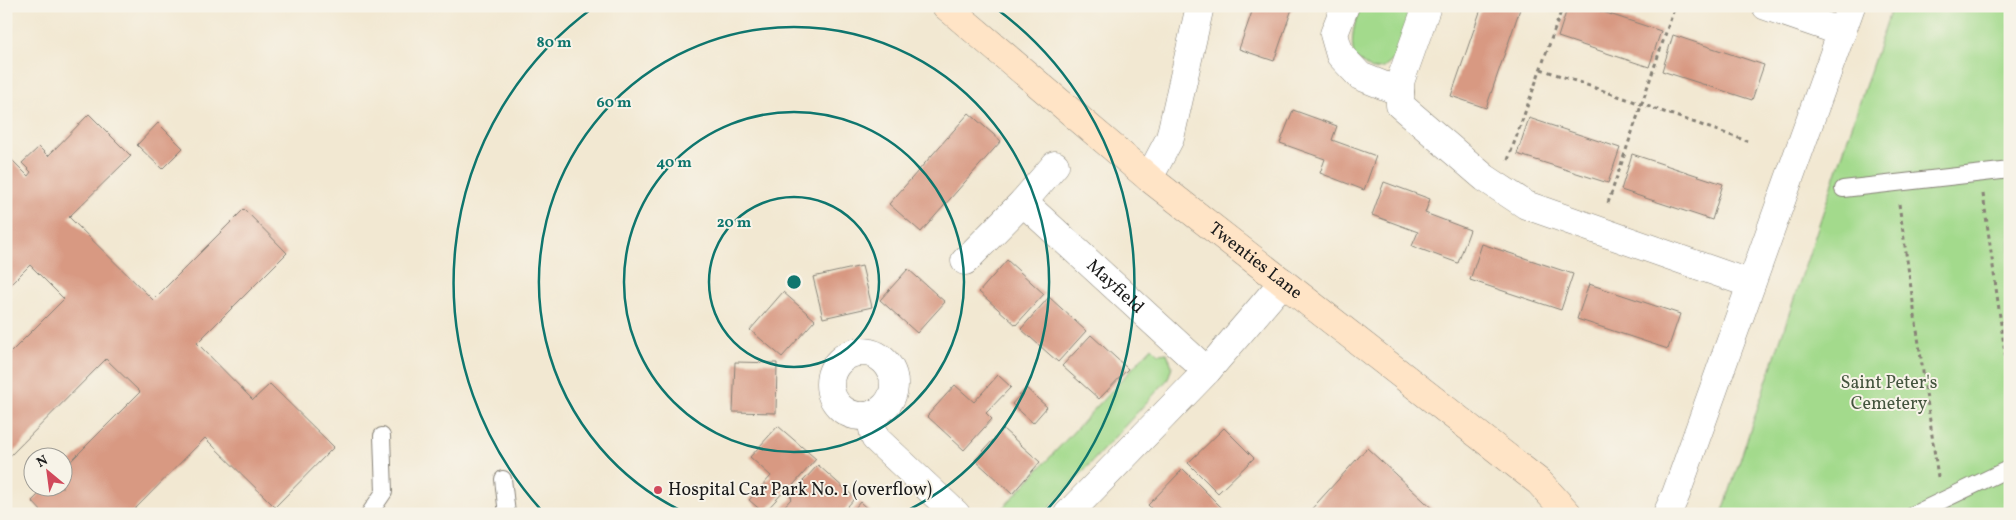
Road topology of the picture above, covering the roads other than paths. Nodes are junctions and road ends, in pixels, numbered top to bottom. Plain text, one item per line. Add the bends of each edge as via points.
1 (946, 6) edge
2 (1200, 6) edge
3 (1345, 6) edge
4 (1427, 6) edge
5 (1766, 6) edge
6 (1851, 6) edge
7 (1842, 32) junction
8 (1400, 92) junction
9 (1054, 165) dead end
10 (2010, 170) edge
11 (1149, 178) junction
12 (1843, 189) dead end
13 (1023, 202) junction
14 (965, 261) dead end
15 (1283, 282) junction
16 (1751, 284) junction
17 (1207, 371) junction
18 (870, 416) dead end
19 (382, 436) dead end
20 (2010, 468) edge
21 (503, 479) dead end
22 (369, 514) edge
23 (507, 514) edge
24 (956, 514) edge
25 (1068, 514) edge
26 (1568, 514) edge
27 (1668, 514) edge
28 (1914, 514) edge

1 - 11 street, Twenties Lane
2 - 11 street via 1170,138
3 - 8 street via 1334,34 1340,55 1360,76
4 - 8 street via 1400,82
5 - 7 street
6 - 7 street
7 - 16 street
8 - 16 street via 1400,105 1485,178 1526,205
9 - 13 street
10 - 12 lane
11 - 15 street, Twenties Lane
13 - 14 street
13 - 17 street, Mayfield
15 - 17 street
15 - 26 street, Twenties Lane via 1539,482
16 - 27 street
17 - 25 street
18 - 24 street via 875,438
19 - 22 lane via 384,492
20 - 28 lane
21 - 23 lane

